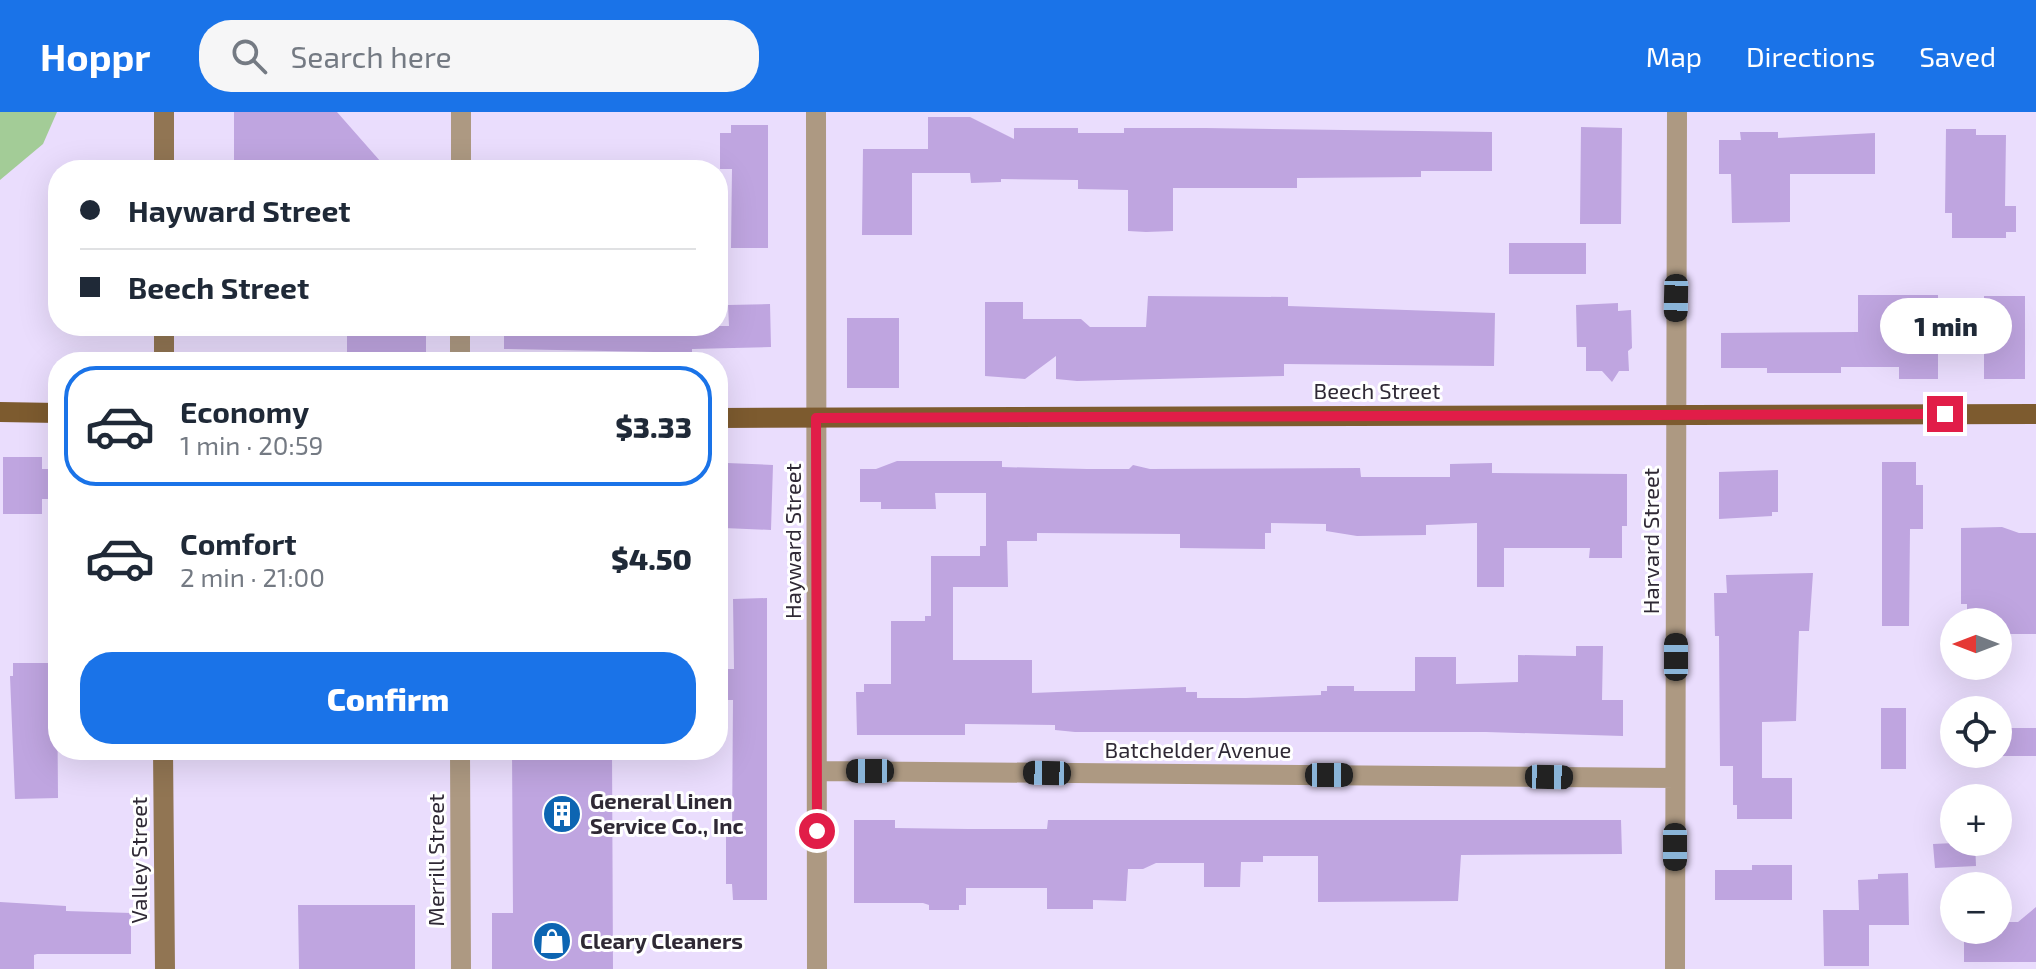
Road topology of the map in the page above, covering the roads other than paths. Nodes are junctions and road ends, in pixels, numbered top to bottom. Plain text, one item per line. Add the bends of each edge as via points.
1 (164, 112) edge
2 (461, 112) edge
3 (816, 112) edge
4 (1677, 112) edge
5 (164, 160) edge
6 (461, 160) edge
7 (0, 412) edge
8 (48, 413) edge
9 (2036, 414) edge
10 (1676, 415) junction
11 (728, 418) edge
12 (816, 418) junction
13 (163, 760) edge
14 (460, 760) edge
15 (817, 771) junction
16 (1675, 778) junction
17 (165, 969) edge
18 (461, 969) edge
19 (817, 969) edge
20 (1675, 969) edge

1 - 5 main road
2 - 6 street
3 - 12 street, Hayward Street
4 - 10 street, Harvard Street
7 - 8 main road
9 - 10 main road, Beech Street
10 - 12 main road, Beech Street
10 - 16 street, Harvard Street
11 - 12 main road, Beech Street
12 - 15 street, Hayward Street
13 - 17 main road, Valley Street
14 - 18 street, Merrill Street
15 - 16 street, Batchelder Avenue
15 - 19 street, Hayward Street
16 - 20 street, Harvard Street

